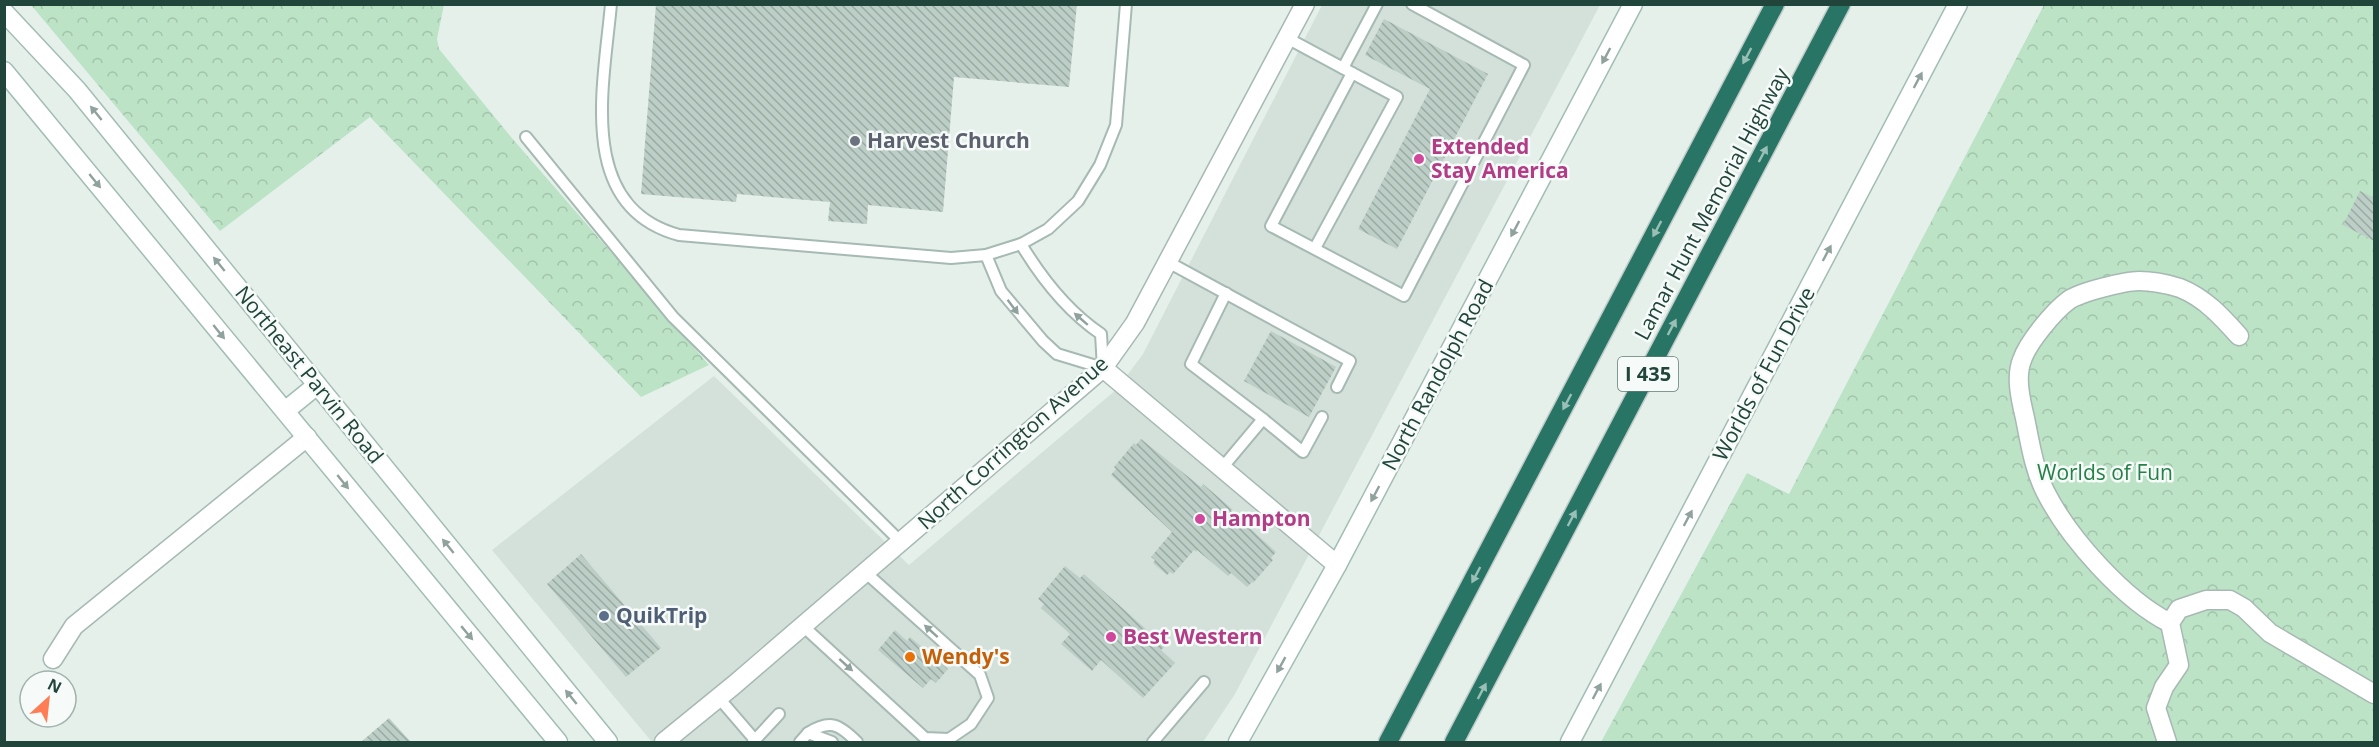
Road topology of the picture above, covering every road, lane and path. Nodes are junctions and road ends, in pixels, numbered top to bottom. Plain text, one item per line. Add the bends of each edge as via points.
1 (611, 4) edge
2 (1126, 4) edge
3 (1305, 4) edge
4 (1377, 4) edge
5 (1412, 4) edge
6 (1633, 4) edge
7 (1775, 4) edge
8 (1841, 4) edge
9 (1958, 4) edge
10 (4, 12) edge
11 (1287, 38) junction
12 (1348, 70) junction
13 (4, 71) edge
14 (526, 138) dead end
15 (1021, 244) junction
16 (1314, 249) junction
17 (986, 255) junction
18 (1168, 262) junction
19 (1226, 293) junction
20 (2239, 336) dead end
21 (1103, 368) junction
22 (317, 385) junction
23 (1337, 387) dead end
24 (285, 411) junction
25 (1322, 417) dead end
26 (1263, 419) junction
27 (307, 437) junction
28 (1222, 468) junction
29 (901, 542) junction
30 (1337, 566) junction
31 (865, 572) junction
32 (2170, 623) junction
33 (803, 626) junction
34 (53, 659) dead end
35 (1204, 682) dead end
36 (2374, 694) edge
37 (718, 697) junction
38 (779, 714) dead end
39 (808, 734) junction
40 (754, 741) edge
41 (558, 742) edge
42 (608, 742) edge
43 (664, 742) edge
44 (800, 742) edge
45 (832, 742) edge
46 (857, 742) edge
47 (1153, 742) edge
48 (1238, 742) edge
49 (1388, 742) edge
50 (1454, 742) edge
51 (1570, 742) edge
52 (2167, 742) edge

1 - 17 lane via 601,120 603,142 619,194 642,218 679,235 951,258
2 - 15 lane via 1116,125 1100,165 1078,201 1048,229
3 - 11 main road, North Corrington Avenue
4 - 12 lane
5 - 16 lane via 1524,65 1404,296
6 -> 30 main road, North Randolph Road
7 -> 49 highway, Lamar Hunt Memorial Highway / I 435
50 -> 8 highway, Lamar Hunt Memorial Highway / I 435
51 -> 9 main road, Worlds of Fun Drive
22 -> 10 main road, Northeast Parvin Road via 77,90
11 - 12 lane
11 - 18 main road, North Corrington Avenue
12 - 16 lane via 1271,226
12 - 16 lane via 1397,97
13 -> 24 main road, Northeast Parvin Road
14 - 29 lane via 673,316
15 - 17 lane
21 -> 15 lane via 1101,334 1056,294
17 -> 21 lane via 1001,291 1043,341 1057,354
18 - 19 lane
18 - 21 main road, North Corrington Avenue via 1136,323
19 - 23 lane via 1350,361
19 - 26 lane via 1191,364
20 - 32 main road via 2214,308 2198,297 2166,284 2139,281 2070,299 2035,336 2021,361 2020,394 2032,455 2045,492 2116,584
21 - 28 main road
21 - 29 main road, North Corrington Avenue
22 - 24 main road
42 -> 22 main road, Northeast Parvin Road
24 - 27 main road, Northeast Parvin Road
25 - 26 lane via 1303,452
26 - 28 lane
27 - 34 main road via 74,626
27 -> 41 main road, Northeast Parvin Road
28 - 30 main road
29 - 31 main road, North Corrington Avenue
30 -> 48 main road, North Randolph Road
31 - 33 main road, North Corrington Avenue
33 -> 31 lane via 926,738 950,739 971,724 988,698 980,675
32 - 36 main road via 2179,609 2206,600 2230,600 2271,633
32 - 52 main road via 2179,665 2156,708
33 - 37 main road, North Corrington Avenue
35 - 47 lane
37 - 40 lane
37 - 43 main road, North Corrington Avenue
38 - 40 lane
39 - 44 lane
39 - 45 lane
39 - 46 lane via 822,724 833,725

